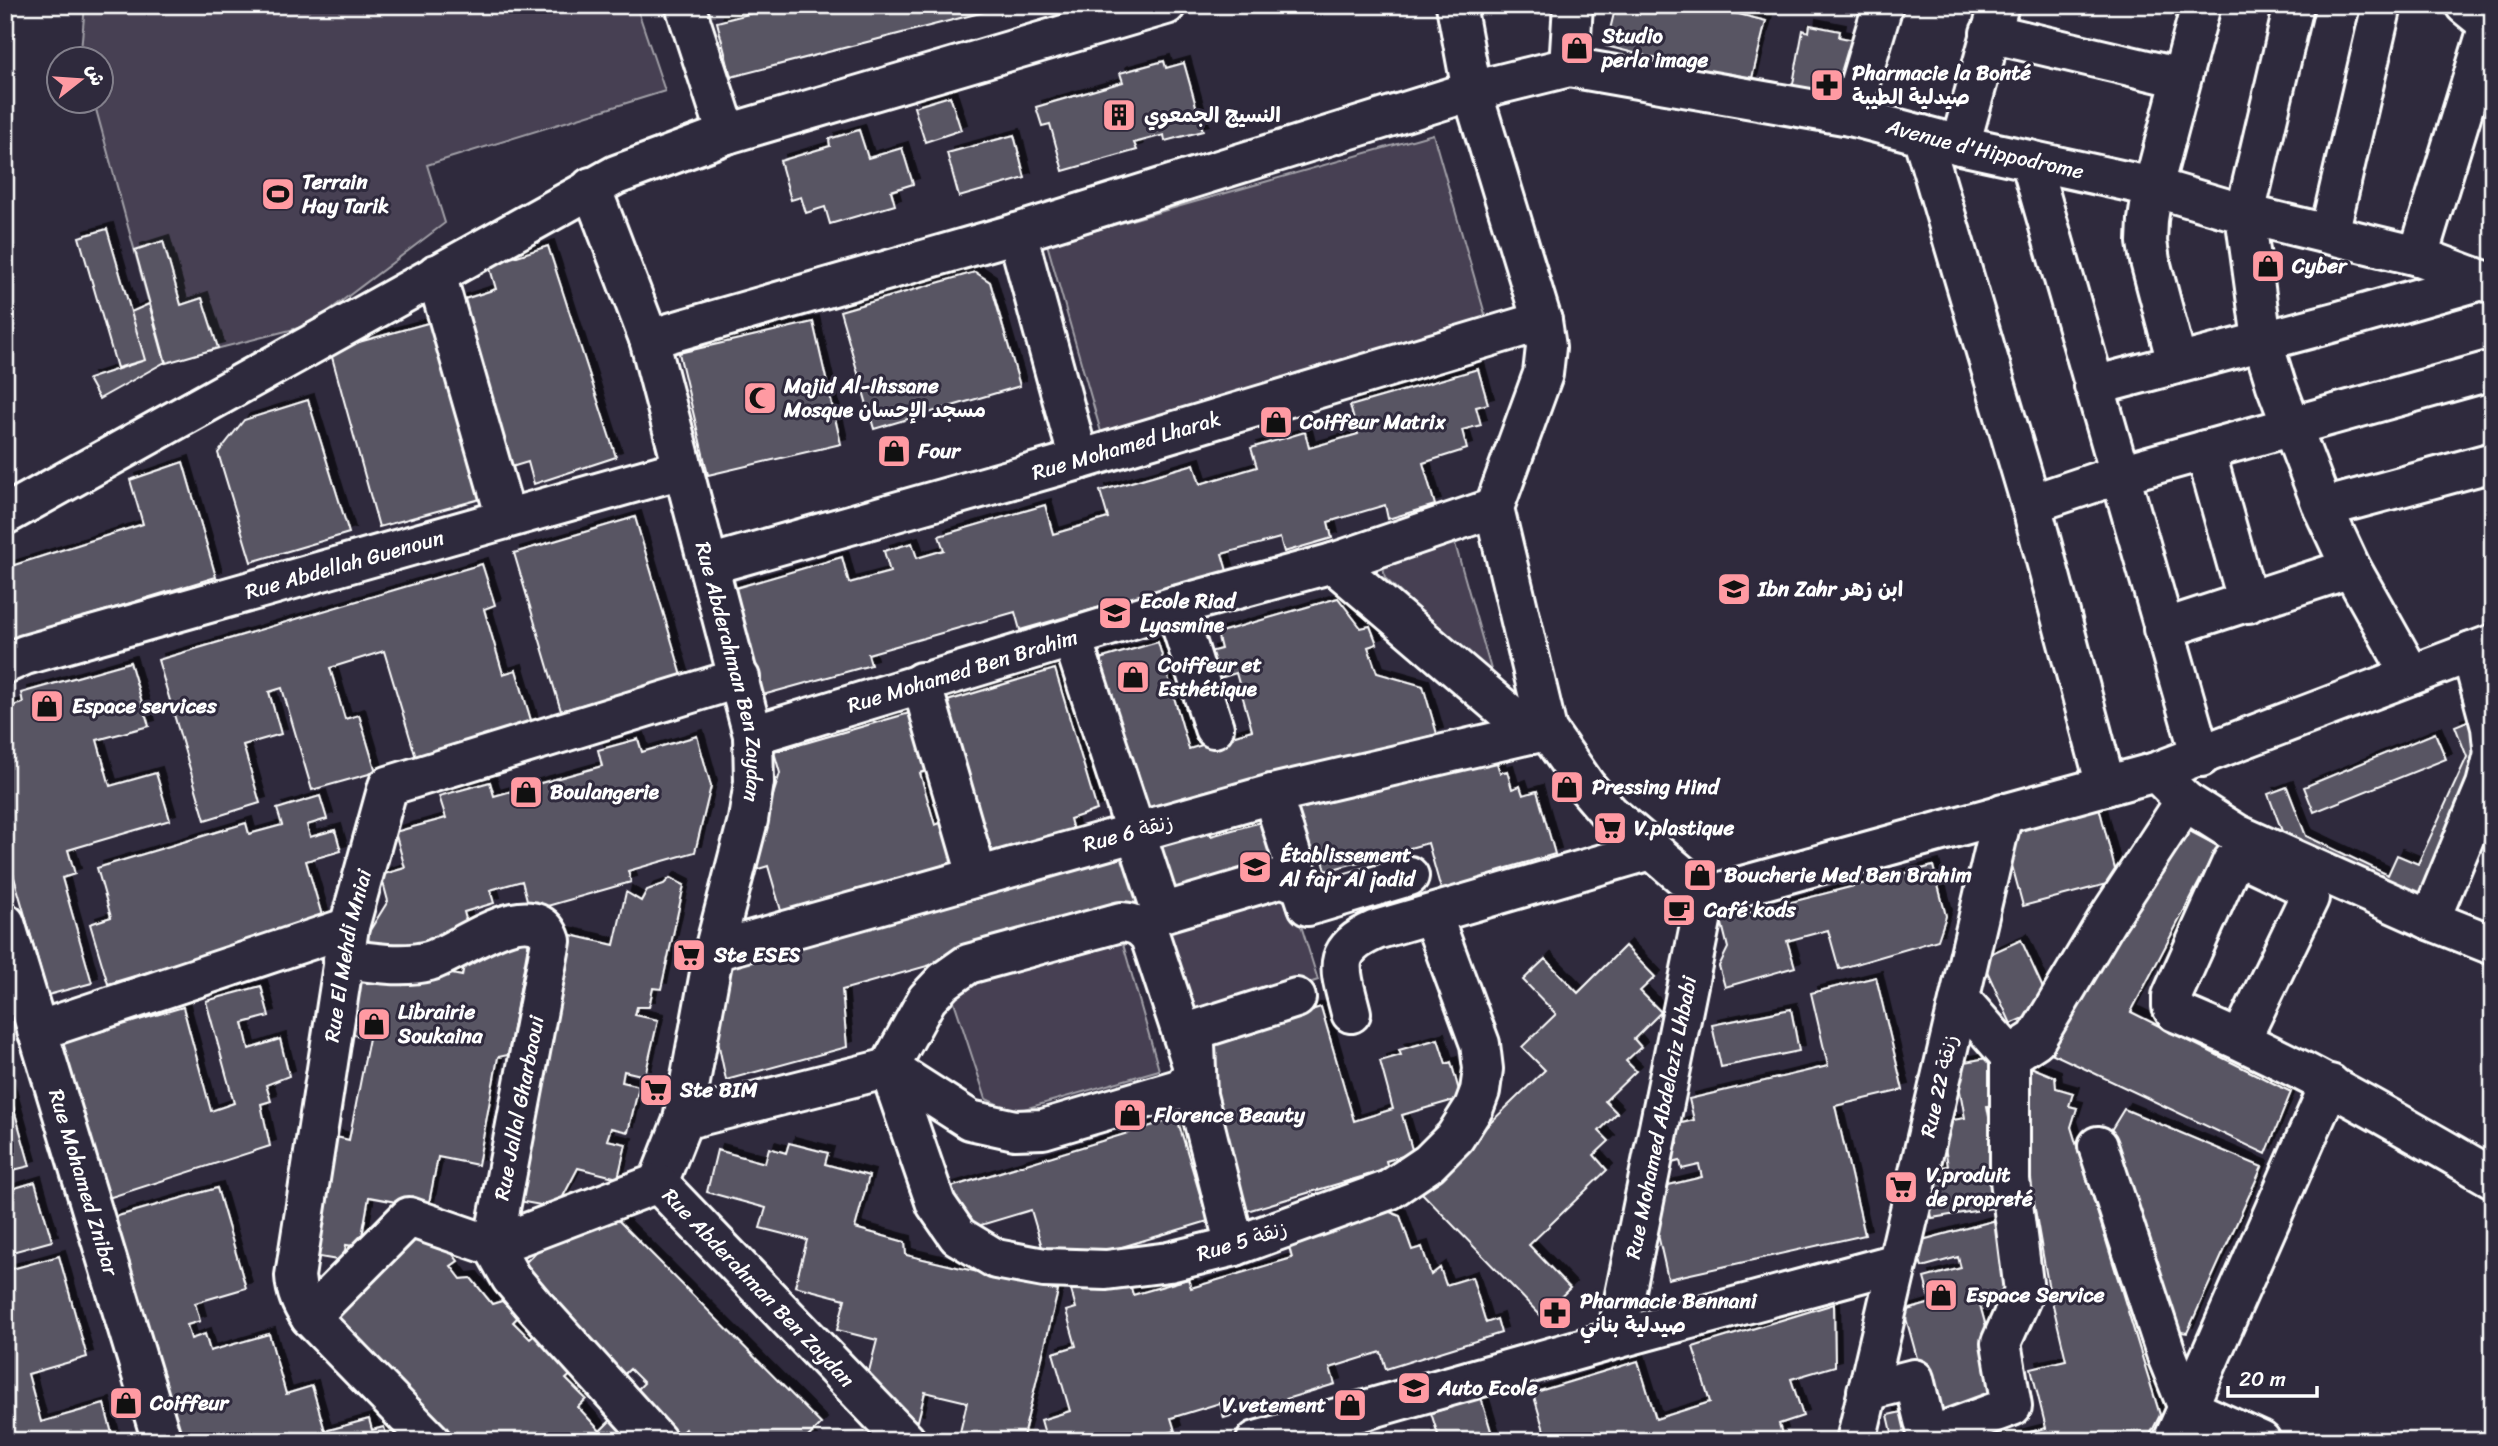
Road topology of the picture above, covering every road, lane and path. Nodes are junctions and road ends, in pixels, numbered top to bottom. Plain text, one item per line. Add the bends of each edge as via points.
1 (685, 5) edge
2 (1166, 5) edge
3 (1456, 5) edge
4 (1573, 5) edge
5 (1883, 5) edge
6 (2201, 5) edge
7 (2294, 5) edge
8 (2382, 5) edge
9 (1092, 16) edge
10 (1994, 19) edge
11 (2482, 23) edge
12 (1569, 67) junction
13 (2181, 78) junction
14 (1472, 91) junction
15 (1850, 116) junction
16 (727, 134) junction
17 (1922, 135) junction
18 (1960, 145) junction
19 (2030, 160) junction
20 (591, 187) junction
21 (2153, 187) junction
22 (2245, 214) junction
23 (1017, 233) junction
24 (2329, 234) junction
25 (2418, 256) junction
26 (436, 274) junction
27 (2487, 282) edge
28 (1542, 321) junction
29 (649, 339) junction
30 (2262, 340) junction
31 (2177, 363) junction
32 (2493, 370) edge
33 (2094, 386) junction
34 (2291, 427) junction
35 (2205, 450) junction
36 (1079, 460) junction
37 (2493, 461) edge
38 (682, 469) junction
39 (2120, 474) junction
40 (2031, 504) junction
41 (1494, 508) junction
42 (2323, 508) junction
43 (5, 514) edge
44 (506, 518) junction
45 (1334, 563) junction
46 (709, 565) junction
47 (2351, 568) junction
48 (2248, 603) junction
49 (1175, 606) junction
50 (2164, 629) junction
51 (1072, 638) junction
52 (2482, 648) edge
53 (5, 664) edge
54 (2411, 675) junction
55 (740, 678) junction
56 (922, 682) junction
57 (1214, 728) dead end
58 (1540, 732) junction
59 (753, 735) junction
60 (2492, 745) edge
61 (2201, 757) junction
62 (2156, 772) junction
63 (2106, 786) junction
64 (1272, 794) junction
65 (2185, 801) junction
66 (1991, 817) junction
67 (1135, 831) junction
68 (1651, 850) junction
69 (977, 875) junction
70 (1409, 876) dead end
71 (1294, 877) junction
72 (1706, 896) junction
73 (1432, 915) junction
74 (2430, 920) junction
75 (5, 923) edge
76 (346, 943) junction
77 (2493, 946) edge
78 (714, 951) junction
79 (1296, 998) dead end
80 (1960, 999) junction
81 (1351, 1013) dead end
82 (37, 1031) junction
83 (2241, 1039) junction
84 (2010, 1056) junction
85 (889, 1068) junction
86 (2330, 1084) junction
87 (683, 1120) junction
88 (2098, 1146) dead end
89 (2493, 1178) edge
90 (658, 1183) junction
91 (493, 1246) junction
92 (1235, 1246) junction
93 (1890, 1265) junction
94 (310, 1317) junction
95 (1616, 1339) junction
96 (1867, 1391) junction
97 (2181, 1424) edge
98 (1299, 1435) edge
99 (162, 1441) edge
100 (431, 1441) edge
101 (657, 1441) edge
102 (906, 1441) edge
103 (1256, 1441) edge
104 (1856, 1441) edge
105 (2261, 1441) edge

1 - 16 street
2 - 9 street
3 - 14 street
4 - 12 street
5 - 15 street
6 - 13 street
7 - 22 street
8 - 24 street
9 - 16 street
10 - 13 street
10 - 18 street
11 - 25 street
12 - 14 street, Avenue d'Hippodrome
12 - 15 street, Avenue d'Hippodrome
13 - 21 street
14 - 23 street, Avenue d'Hippodrome
14 - 28 street
15 - 17 street, Avenue d'Hippodrome
16 - 20 street
17 - 18 street, Avenue d'Hippodrome
17 - 40 street
18 - 19 street, Avenue d'Hippodrome
19 - 21 street, Avenue d'Hippodrome
19 - 33 street
20 - 26 street
20 - 29 street, Rue Abderahman Ben Zaydan
21 - 22 street, Avenue d'Hippodrome
21 - 31 street via 2147,242
22 - 24 street, Avenue d'Hippodrome
22 - 30 street
23 - 29 street, Avenue d'Hippodrome
23 - 36 street
24 - 25 street, Avenue d'Hippodrome
25 - 27 street, Avenue d'Hippodrome
26 - 43 street
26 - 44 street
27 - 30 street
28 - 36 street, Rue Mohamed Lharak
28 - 41 street via 1546,347 1543,374
29 - 38 street, Rue Abderahman Ben Zaydan
30 - 31 street
30 - 34 street
31 - 33 street
32 - 34 street
33 - 39 street
34 - 35 street
34 - 42 street
35 - 39 street
35 - 48 street
36 - 46 street, Rue Mohamed Lharak
37 - 42 street
38 - 44 street, Rue Abdellah Guenoun
38 - 46 street, Rue Abderahman Ben Zaydan
39 - 40 street
39 - 50 street
40 - 63 street
41 - 45 street, Rue Mohamed Ben Brahim
41 - 58 street
42 - 47 street
44 - 53 street, Rue Abdellah Guenoun via 25,654
45 - 49 street, Rue Mohamed Ben Brahim
45 - 58 street
46 - 55 street, Rue Abderahman Ben Zaydan
47 - 48 street
47 - 54 street
48 - 50 street
49 - 51 street, Rue Mohamed Ben Brahim
49 - 57 street
50 - 61 street
51 - 56 street, Rue Mohamed Ben Brahim
51 - 67 street
52 - 54 street
52 - 60 street
54 - 61 street
55 - 59 street, Rue Abderahman Ben Zaydan
55 - 76 street, Rue El Mehdi Mniai via 388,786
56 - 59 street, Rue Mohamed Ben Brahim
56 - 69 street
58 - 64 street, Rue 6 زنقة
58 - 68 street via 1610,814
59 - 78 street, Rue Abderahman Ben Zaydan via 754,782 748,821
60 - 74 street via 2486,785
61 - 62 street
62 - 63 street
62 - 65 street
63 - 66 street
64 - 67 street, Rue 6 زنقة
64 - 71 street
65 - 74 street via 2237,834
65 - 84 street via 2036,1039
66 - 72 street
66 - 80 street, Rue 22 زنقة
66 - 93 street via 1973,866 1895,1199
67 - 69 street, Rue 6 زنقة
67 - 71 street via 1162,913
68 - 72 street
68 - 73 street
69 - 78 street, Rue 6 زنقة
70 - 71 street via 1308,906
72 - 95 street, Rue Mohamed Abdelaziz Lhbabi
73 - 81 street via 1376,930 1357,938 1346,950 1340,969
73 - 92 street, Rue 5 زنقة via 1480,1044 1483,1069 1474,1107 1455,1137 1429,1163 1389,1190
74 - 77 street
75 - 82 street, Rue Mohamed Znibar
76 - 82 street
76 - 91 street, Rue Jallal Gharbaoui via 380,963 427,962 508,924 538,923 548,933 551,941
76 - 94 street, Rue El Mehdi Mniai via 295,1276 300,1302
78 - 87 street, Rue Abderahman Ben Zaydan
79 - 92 street via 1189,1032 1195,1044 1197,1095
80 - 84 street
80 - 93 street, Rue 22 زنقة
82 - 99 street, Rue Mohamed Znibar
83 - 83 street via 2175,1012 2171,1002 2232,862 2244,858 2305,887 2309,898
83 - 86 street
84 - 96 street via 2010,1180 2024,1291 2001,1343 2012,1406 1928,1437 1914,1379
85 - 85 street via 970,1119 1015,1130 1043,1129 1182,1088 1192,1074 1150,937 1142,927 1121,922 968,964 927,999
85 - 87 street
85 - 92 street, Rue 5 زنقة via 936,1204 958,1236 996,1259 1044,1268 1106,1270 1169,1262
86 - 89 street
86 - 97 street
87 - 90 street, Rue Abderahman Ben Zaydan
88 - 97 street via 2168,1356
90 - 91 street
90 - 102 street, Rue Abderahman Ben Zaydan
91 - 94 street via 409,1217
91 - 101 street via 511,1278
93 - 95 street
93 - 96 street, Rue 22 زنقة
94 - 100 street, Rue El Mehdi Mniai
95 - 98 street
96 - 104 street, Rue 22 زنقة
97 - 105 street
98 - 103 street

